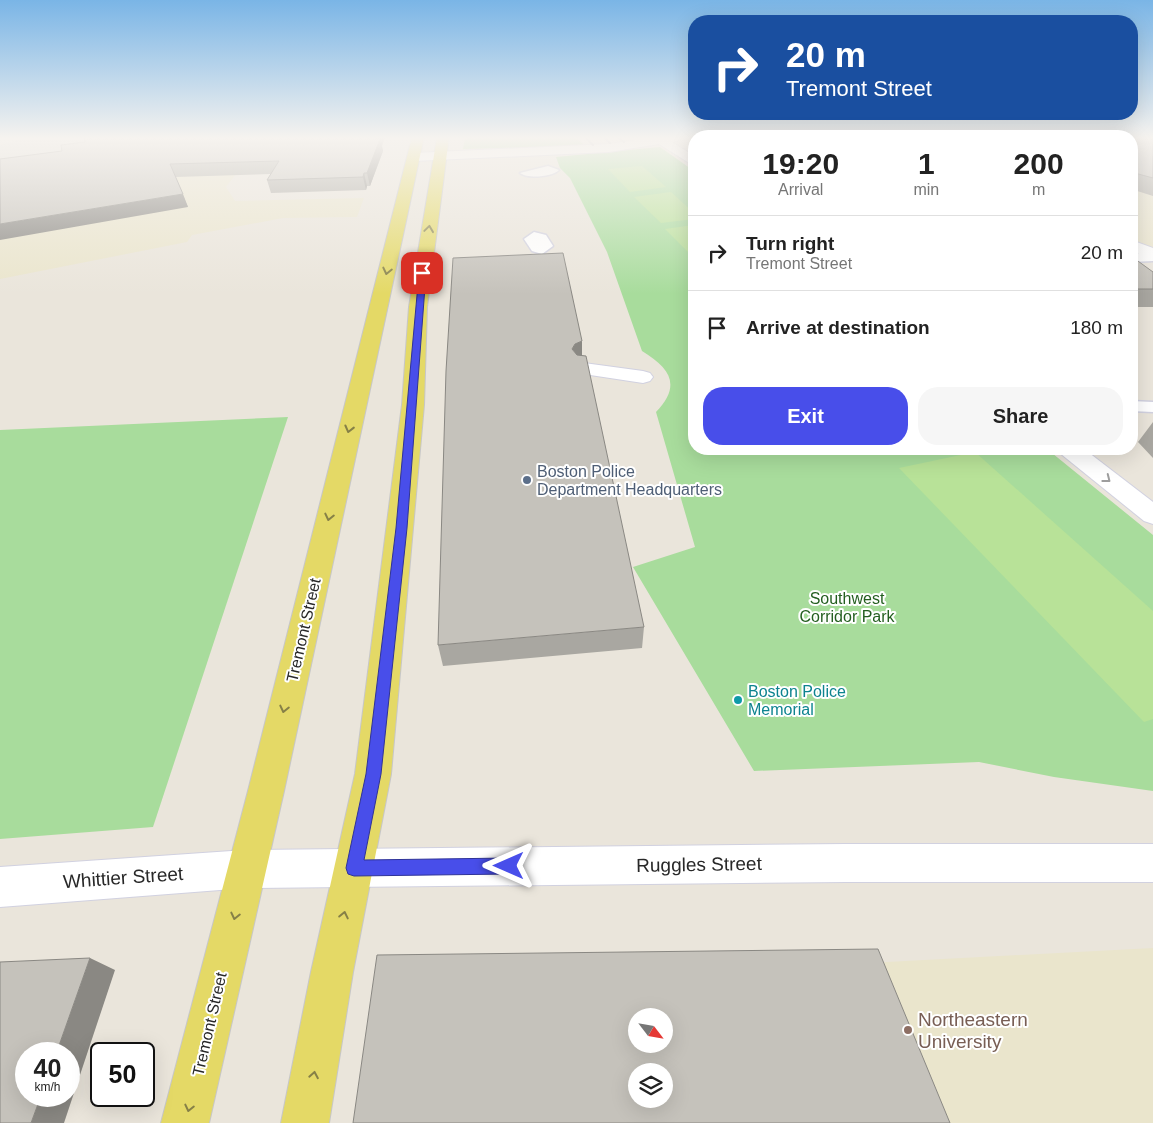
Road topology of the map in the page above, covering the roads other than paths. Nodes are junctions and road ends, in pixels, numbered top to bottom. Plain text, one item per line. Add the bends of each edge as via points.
1 (418, 189) edge
2 (426, 189) edge
3 (1138, 248) edge
4 (1153, 256) edge
5 (1138, 257) edge
6 (584, 369) edge
7 (643, 377) dead end
8 (1138, 406) edge
9 (1153, 407) edge
10 (1077, 455) edge
11 (1153, 514) edge
12 (1153, 863) edge
13 (354, 868) junction
14 (246, 869) junction
15 (0, 887) edge
16 (185, 1123) edge
17 (305, 1123) edge

1 -> 14 main road, Tremont Street
13 -> 2 main road via 373,774 401,528 413,405
3 - 4 street
4 - 5 lane
6 - 7 street
8 - 9 lane
10 -> 11 street
12 - 13 street, Ruggles Street
13 - 14 street, Ruggles Street
17 -> 13 main road
14 - 15 street, Whittier Street
14 -> 16 main road, Tremont Street

